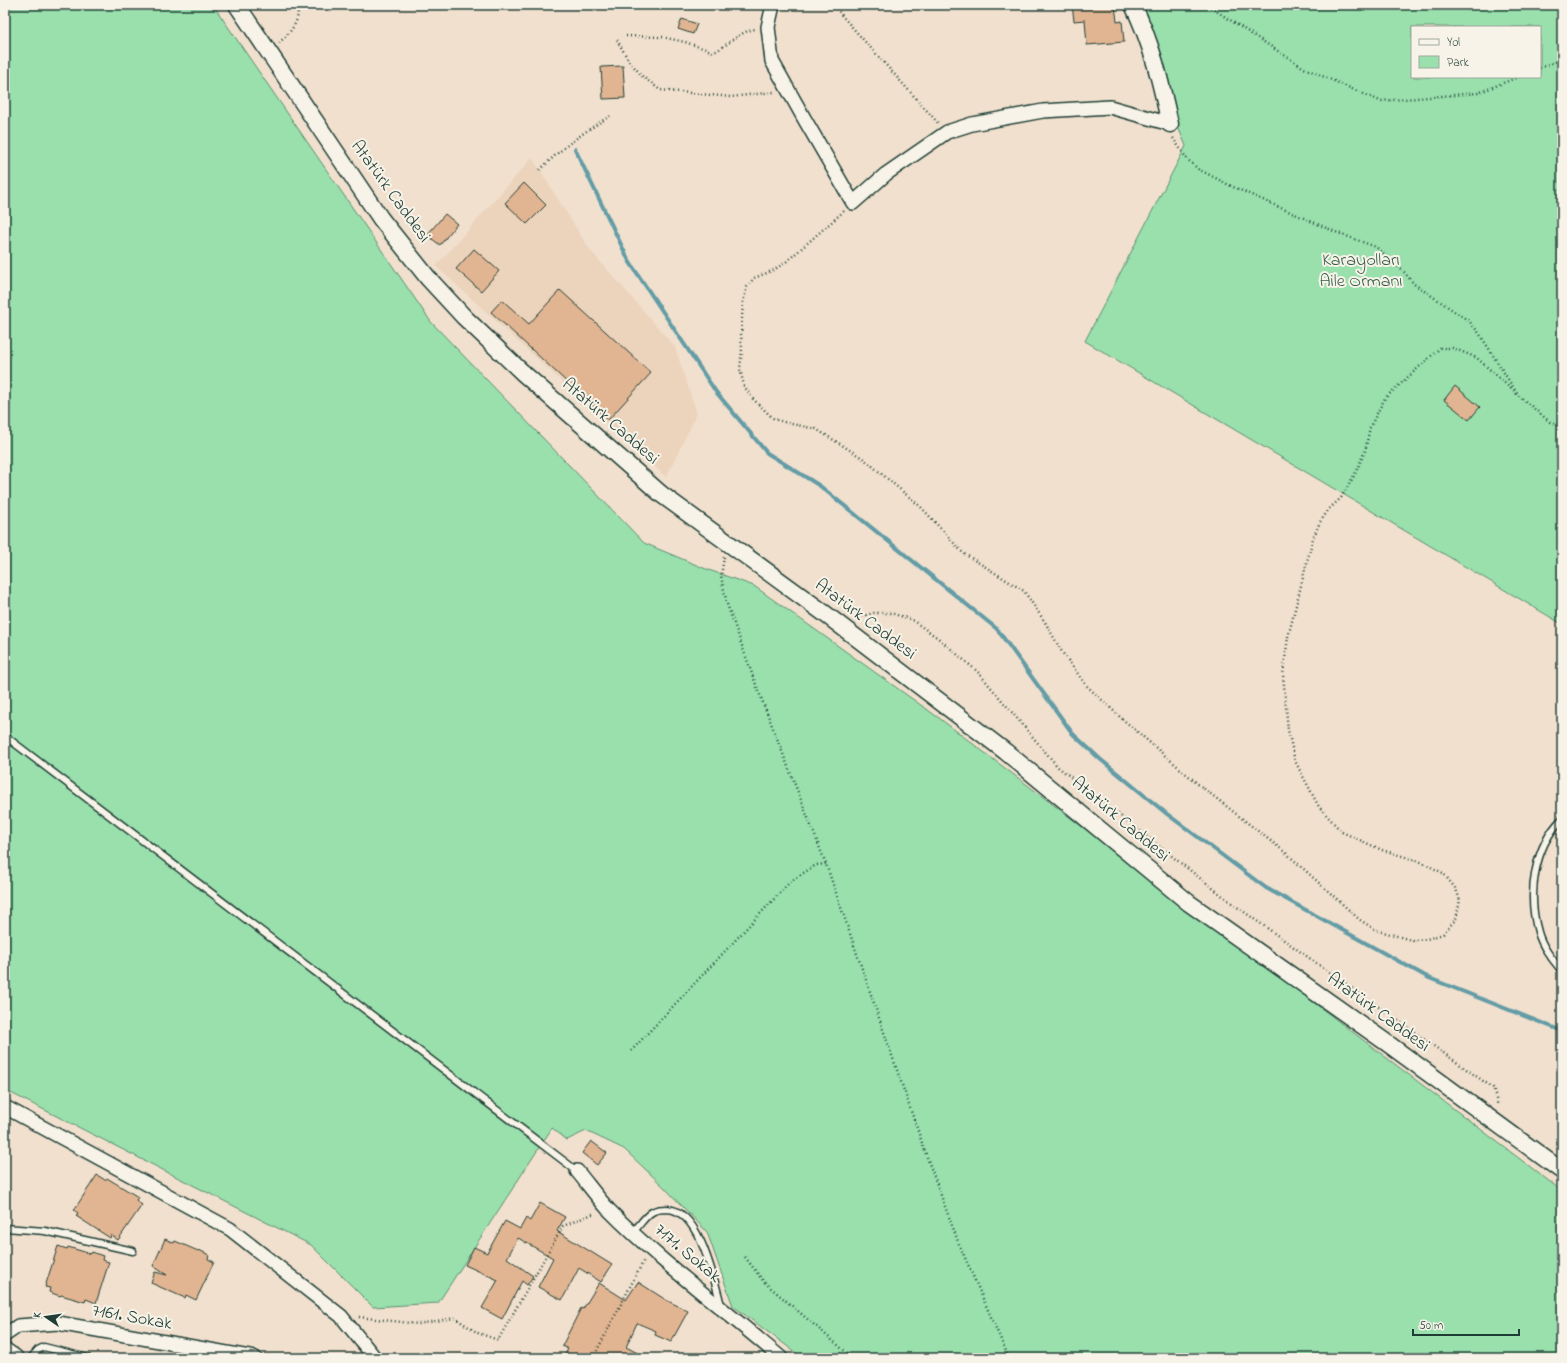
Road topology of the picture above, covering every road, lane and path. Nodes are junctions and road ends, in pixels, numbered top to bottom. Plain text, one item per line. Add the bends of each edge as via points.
1 (238, 5) edge
2 (297, 5) edge
3 (773, 5) edge
4 (834, 5) edge
5 (1133, 5) edge
6 (1207, 5) edge
7 (768, 27) junction
8 (626, 36) dead end
9 (617, 40) dead end
10 (271, 55) junction
11 (1562, 59) edge
12 (1541, 68) edge
13 (1516, 78) edge
14 (789, 90) junction
15 (610, 116) dead end
16 (1170, 124) junction
17 (947, 132) junction
18 (540, 170) dead end
19 (853, 203) junction
20 (1518, 395) junction
21 (1562, 426) edge
22 (729, 544) junction
23 (848, 617) dead end
24 (5, 736) edge
25 (1562, 819) edge
26 (826, 864) junction
27 (1562, 971) edge
28 (631, 1051) dead end
29 (5, 1107) edge
30 (1499, 1107) dead end
31 (577, 1171) joint
32 (1562, 1171) edge
33 (607, 1208) junction
34 (5, 1228) edge
35 (633, 1232) junction
36 (650, 1249) junction
37 (133, 1251) dead end
38 (745, 1257) dead end
39 (721, 1307) junction
40 (341, 1316) junction
41 (5, 1335) edge
42 (5, 1351) edge
43 (15, 1358) edge
44 (31, 1358) edge
45 (88, 1358) edge
46 (255, 1358) edge
47 (375, 1358) edge
48 (593, 1358) edge
49 (780, 1358) edge
50 (853, 1358) edge
51 (1009, 1358) edge

1 - 10 street, Atatürk Caddesi
2 - 10 path via 299,13 294,28 276,46
3 - 7 street
4 - 17 path via 842,17
5 - 16 street via 1156,63
6 - 13 path via 1304,68 1380,101 1478,93
7 - 8 path via 749,30 736,36 714,52 662,37
7 - 14 street via 772,61
9 - 14 path via 629,61 642,76 660,90 731,97
10 - 22 street, Atatürk Caddesi via 381,219 464,318 661,494
11 - 12 path
14 - 19 street
15 - 18 path via 576,137
16 - 17 street via 1110,107 1043,111 972,124
16 - 20 path via 1172,136 1186,159 1198,169 1231,186 1376,248 1419,288 1469,322 1479,333
17 - 19 street via 886,174
19 - 20 path via 786,262 754,278 747,287 743,302 740,369 744,386 753,399 774,419 816,429 852,451 891,481 921,507 963,553 1024,591 1086,685 1119,716 1198,784 1286,853 1360,920 1376,930 1411,940 1443,934 1456,919 1460,900 1456,889 1443,873 1419,861 1382,850 1342,832 1319,807 1295,761 1288,730 1283,674 1288,637 1313,538 1320,522 1341,498 1355,474 1365,451 1370,426 1386,398 1440,348 1453,348 1477,358
20 - 21 path via 1550,422
22 - 26 path via 722,561 721,576 727,604
22 - 32 street, Atatürk Caddesi via 1006,752 1189,903
23 - 30 path via 891,613 912,620 938,638 978,672 1058,766 1233,904 1493,1088
24 - 31 lane
25 - 27 lane via 1545,842 1537,863 1533,888 1538,933 1549,955
26 - 28 path via 816,865 790,881
26 - 51 path via 959,1244
29 - 40 street via 230,1229
31 - 33 street, 7171. Sokak
33 - 35 street, 7171. Sokak
33 - 40 path via 563,1226 498,1340 455,1318 418,1324
34 - 37 lane via 45,1231
35 - 36 street, 7171. Sokak
35 - 39 lane via 651,1212 660,1208 673,1209 686,1218 696,1231 712,1270
36 - 39 street, 7171. Sokak
36 - 48 path
38 - 50 path via 764,1282
39 - 49 street, 7171. Sokak
40 - 47 street
41 - 46 street, 7161. Sokak via 18,1326 58,1323
42 - 43 street
44 - 45 lane via 44,1347

